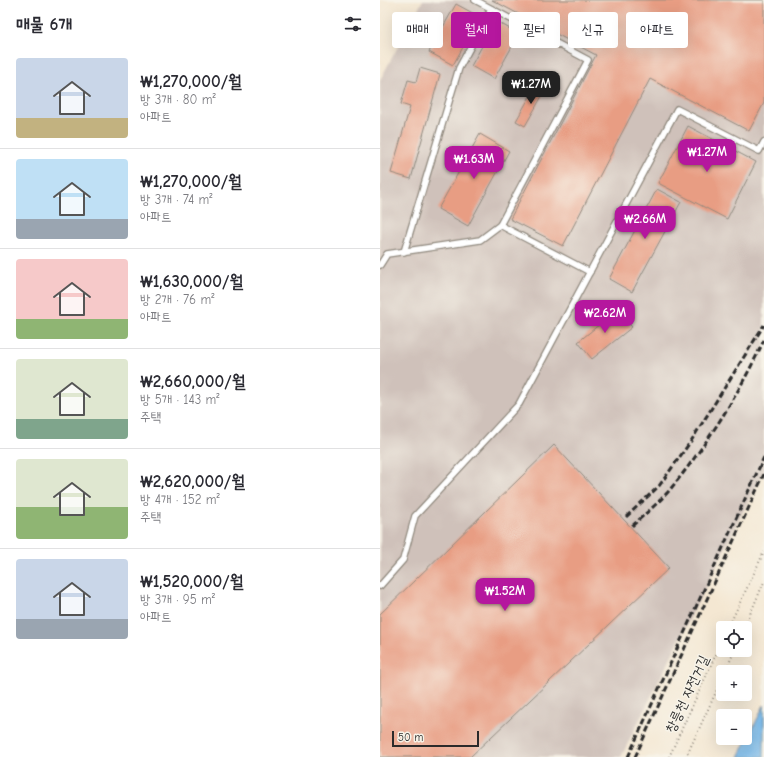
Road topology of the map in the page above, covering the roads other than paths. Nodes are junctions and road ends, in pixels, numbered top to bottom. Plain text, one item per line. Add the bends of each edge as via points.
1 (475, 0) edge
2 (491, 9) junction
3 (764, 142) edge
4 (500, 225) junction
5 (404, 252) junction
6 (380, 265) edge
7 (590, 272) junction
8 (380, 586) edge

1 - 2 lane
2 - 4 lane via 588,60
2 - 5 lane via 459,68
3 - 7 lane via 760,151 677,109
4 - 5 lane via 480,240
4 - 7 lane
5 - 6 lane via 387,254
7 - 8 lane via 519,404 415,516 403,560

